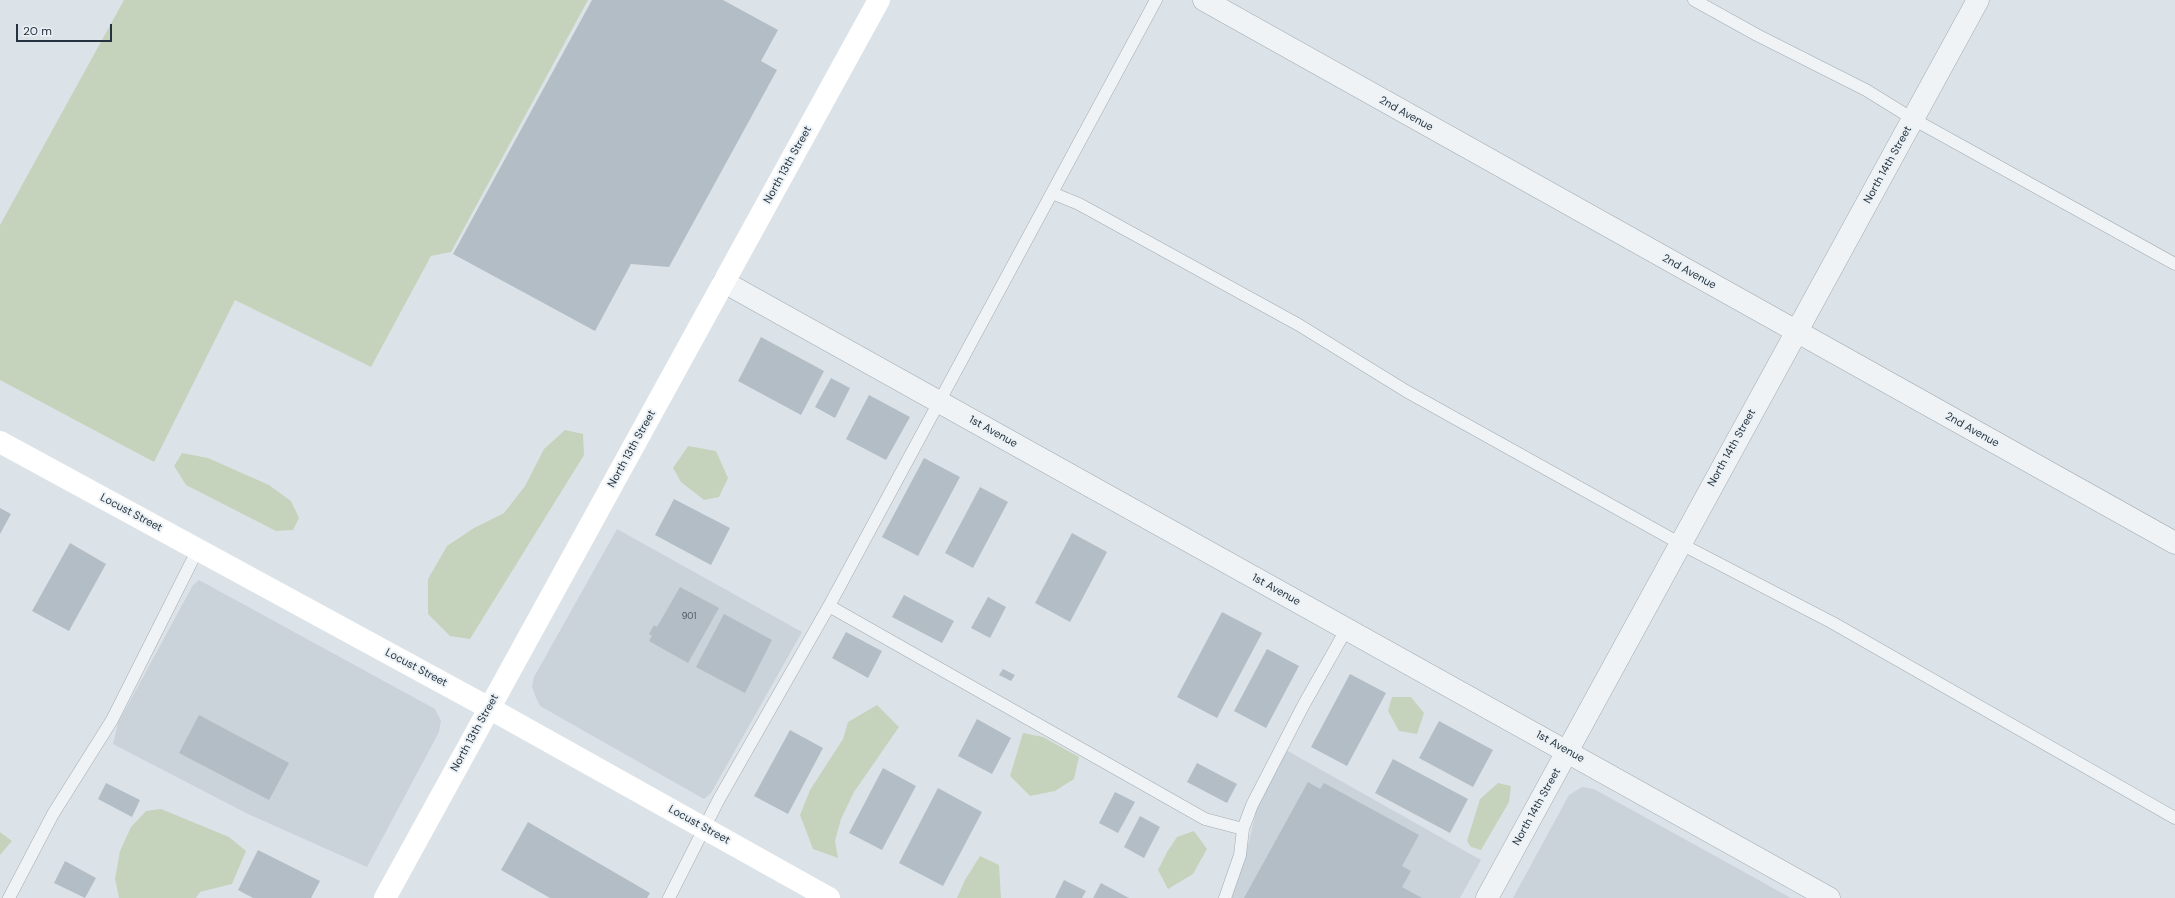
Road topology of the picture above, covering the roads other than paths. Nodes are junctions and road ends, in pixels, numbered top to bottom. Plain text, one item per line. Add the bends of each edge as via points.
1 (879, 0) edge
2 (1156, 0) edge
3 (1204, 0) edge
4 (1694, 0) edge
5 (1978, 0) edge
6 (1913, 119) junction
7 (1052, 193) junction
8 (2175, 264) edge
9 (724, 282) junction
10 (1796, 332) junction
11 (938, 401) junction
12 (0, 442) edge
13 (1680, 543) junction
14 (2175, 543) edge
15 (198, 550) junction
16 (829, 606) junction
17 (1346, 630) junction
18 (489, 708) junction
19 (1568, 751) junction
20 (2175, 818) edge
21 (704, 828) junction
22 (1243, 829) junction
23 (9, 898) edge
24 (384, 898) edge
25 (669, 898) edge
26 (829, 898) edge
27 (1225, 898) edge
28 (1487, 898) edge
29 (1829, 898) edge

1 - 9 main road, North 13th Street
2 - 7 lane
3 - 10 street, 2nd Avenue
4 - 6 lane via 1866,90
5 - 6 street, North 14th Street
6 - 8 lane
6 - 10 street, North 14th Street
7 - 11 lane
7 - 13 lane via 1079,204 1299,325 1406,390
9 - 11 street, 1st Avenue
9 - 18 main road, North 13th Street
10 - 13 street, North 14th Street
10 - 14 street, 2nd Avenue
11 - 16 lane
11 - 17 street, 1st Avenue
12 - 15 main road, Locust Street
13 - 19 street, North 14th Street
13 - 20 lane via 1833,624
15 - 18 main road, Locust Street
15 - 23 lane via 112,720 53,814
16 - 21 lane
16 - 22 lane via 1205,819
17 - 19 street, 1st Avenue
17 - 22 lane via 1303,706 1252,805
18 - 21 main road, Locust Street
18 - 24 main road, North 13th Street
19 - 28 street, North 14th Street
19 - 29 street, 1st Avenue
21 - 25 lane
21 - 26 main road, Locust Street
22 - 27 lane via 1240,855

